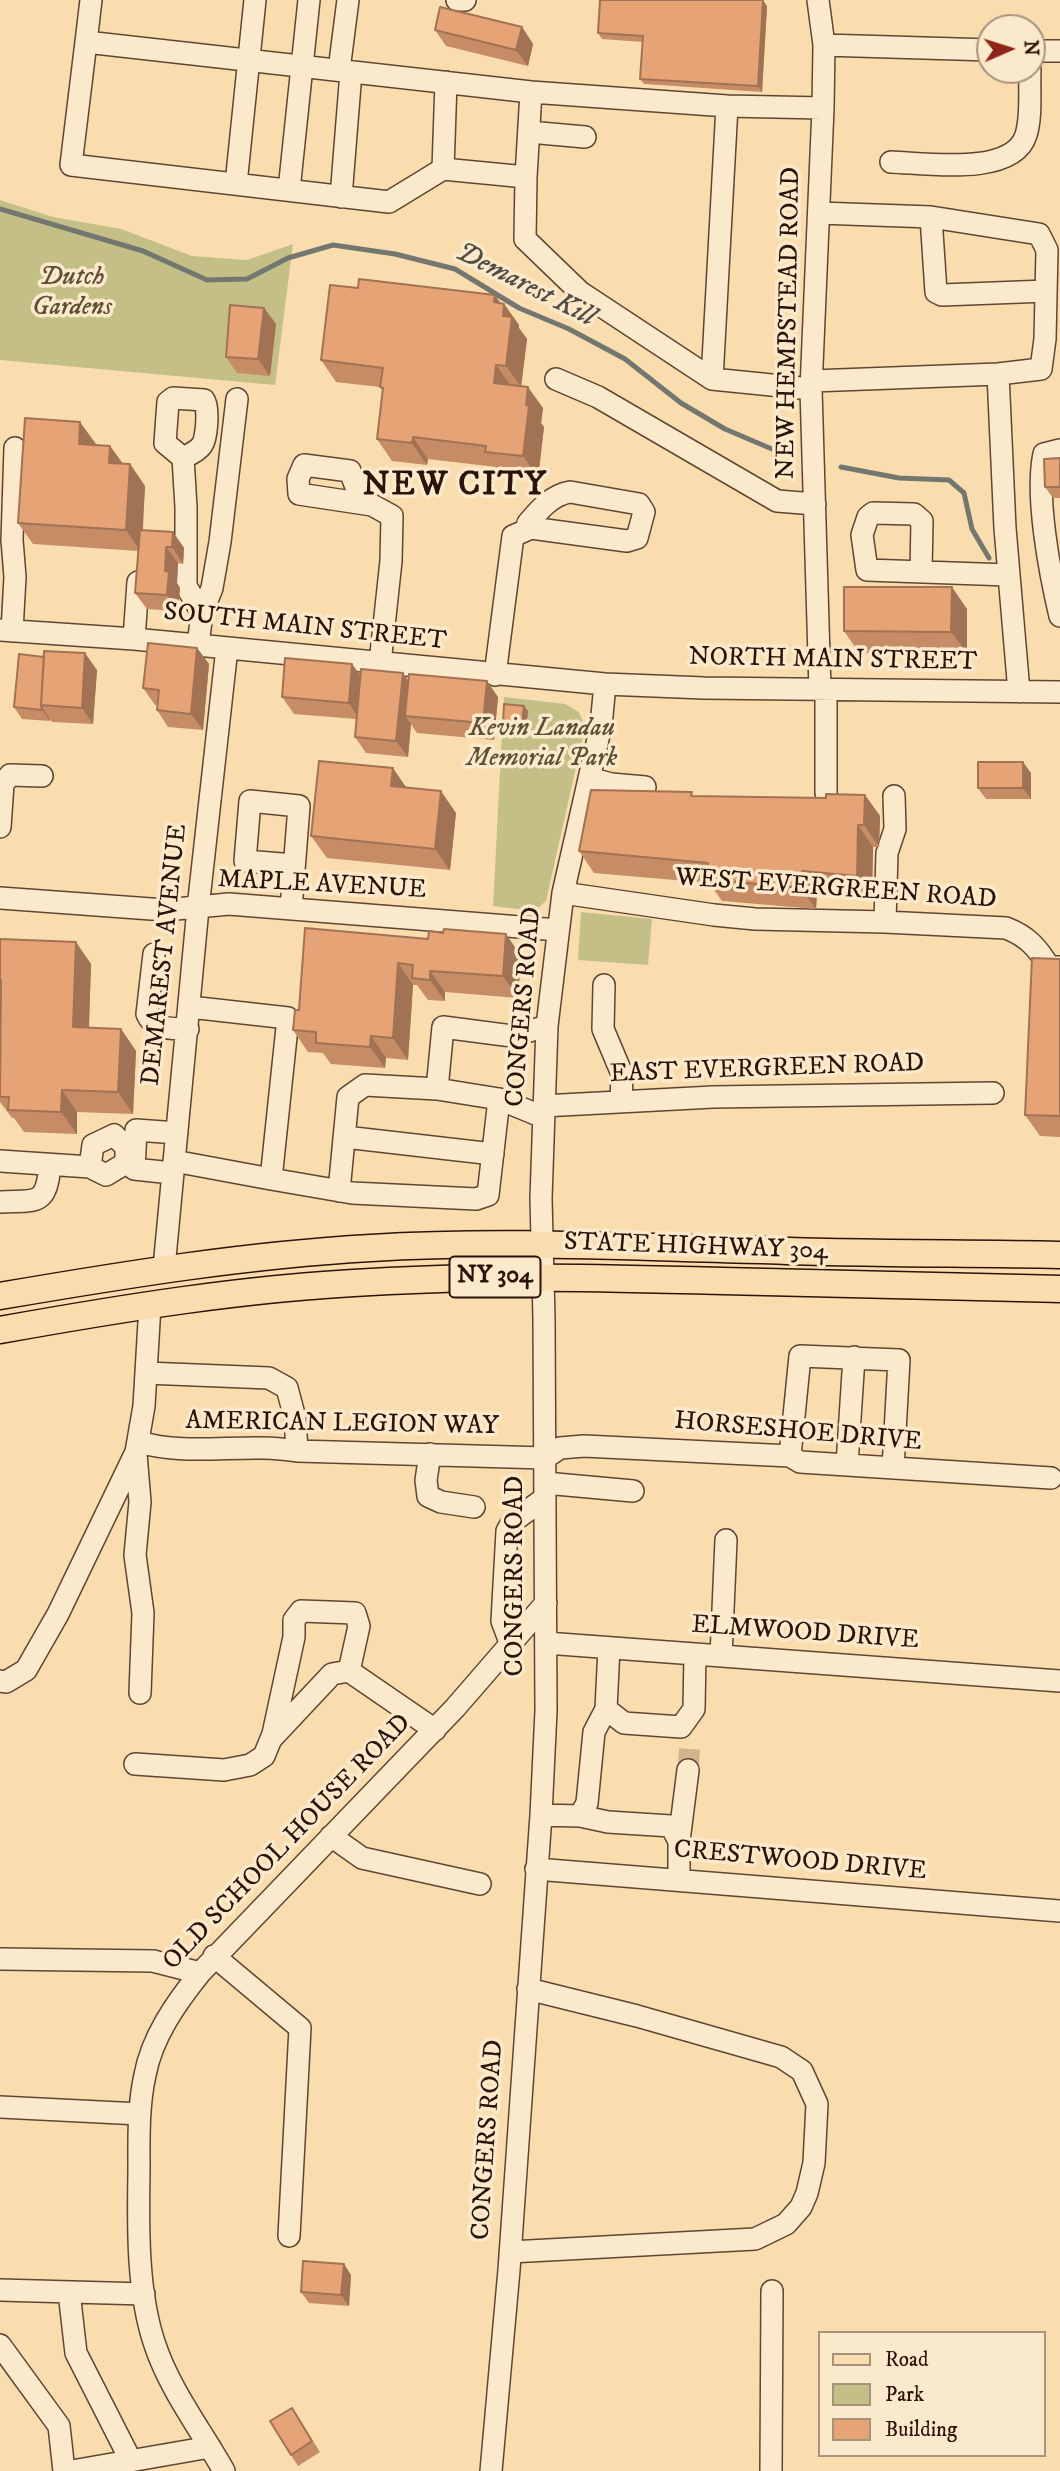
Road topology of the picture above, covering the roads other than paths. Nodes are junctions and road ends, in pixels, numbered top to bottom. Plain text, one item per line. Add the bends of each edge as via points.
1 (91, 0) edge
2 (256, 0) edge
3 (309, 0) edge
4 (348, 0) edge
5 (457, 0) edge
6 (465, 0) edge
7 (818, 0) edge
8 (86, 42) junction
9 (824, 45) junction
10 (976, 50) edge
11 (250, 61) junction
12 (302, 66) junction
13 (345, 71) junction
14 (446, 82) junction
15 (1029, 84) edge
16 (531, 92) junction
17 (727, 106) junction
18 (823, 108) junction
19 (528, 132) junction
20 (584, 137) dead end
21 (891, 162) dead end
22 (443, 169) junction
23 (526, 177) junction
24 (236, 184) junction
25 (289, 190) junction
26 (341, 197) junction
27 (819, 213) junction
28 (931, 217) junction
29 (1046, 292) junction
30 (998, 374) junction
31 (556, 379) dead end
32 (712, 379) junction
33 (812, 385) junction
34 (237, 399) dead end
35 (15, 448) dead end
36 (1060, 450) edge
37 (183, 458) dead end
38 (362, 503) dead end
39 (815, 504) junction
40 (531, 528) junction
41 (921, 572) junction
42 (1008, 575) junction
43 (138, 582) edge
44 (202, 613) junction
45 (1060, 616) edge
46 (6, 630) edge
47 (134, 639) junction
48 (198, 645) junction
49 (227, 648) junction
50 (380, 663) junction
51 (495, 675) junction
52 (605, 684) junction
53 (823, 690) junction
54 (1019, 692) junction
55 (1060, 692) edge
56 (42, 776) dead end
57 (589, 778) junction
58 (645, 787) dead end
59 (826, 793) edge
60 (894, 796) dead end
61 (0, 827) edge
62 (294, 865) dead end
63 (563, 893) junction
64 (0, 898) edge
65 (198, 908) junction
66 (290, 909) junction
67 (885, 922) junction
68 (558, 930) junction
69 (154, 954) dead end
70 (1055, 967) edge
71 (604, 985) dead end
72 (190, 1007) junction
73 (547, 1026) junction
74 (188, 1029) junction
75 (437, 1089) junction
76 (993, 1093) dead end
77 (499, 1099) junction
78 (621, 1102) junction
79 (543, 1112) junction
80 (177, 1133) junction
81 (345, 1137) junction
82 (131, 1146) junction
83 (493, 1154) junction
84 (0, 1161) edge
85 (50, 1165) junction
86 (173, 1167) junction
87 (271, 1179) junction
88 (339, 1191) junction
89 (0, 1202) edge
90 (542, 1244) junction
91 (1060, 1255) edge
92 (164, 1268) junction
93 (543, 1277) junction
94 (1060, 1289) edge
95 (0, 1296) edge
96 (150, 1305) junction
97 (0, 1330) edge
98 (854, 1357) junction
99 (146, 1373) junction
100 (137, 1447) junction
101 (297, 1451) junction
102 (430, 1454) junction
103 (790, 1456) junction
104 (545, 1458) junction
105 (847, 1465) junction
106 (893, 1468) junction
107 (1051, 1478) dead end
108 (545, 1490) junction
109 (633, 1491) dead end
110 (474, 1507) dead end
111 (726, 1540) dead end
112 (545, 1603) junction
113 (546, 1643) junction
114 (511, 1645) junction
115 (609, 1648) junction
116 (695, 1654) junction
117 (721, 1656) junction
118 (349, 1671) junction
119 (0, 1681) edge
120 (1060, 1681) edge
121 (140, 1693) dead end
122 (606, 1709) junction
123 (435, 1730) junction
124 (270, 1740) junction
125 (135, 1764) dead end
126 (688, 1770) tunnel mouth
127 (541, 1815) junction
128 (580, 1816) junction
129 (331, 1836) junction
130 (679, 1841) junction
131 (536, 1869) junction
132 (679, 1880) junction
133 (480, 1884) dead end
134 (1060, 1911) edge
135 (214, 1956) junction
136 (0, 1959) edge
137 (200, 1973) junction
138 (528, 1989) junction
139 (0, 2108) edge
140 (140, 2114) junction
141 (289, 2235) dead end
142 (510, 2252) junction
143 (0, 2290) edge
144 (772, 2291) dead end
145 (69, 2292) junction
146 (144, 2294) junction
147 (0, 2345) edge
148 (210, 2447) junction
149 (131, 2461) junction
150 (64, 2471) edge
151 (72, 2471) edge
152 (224, 2471) edge
153 (491, 2471) edge
154 (771, 2471) edge

1 - 8 street
2 - 11 street
3 - 12 street
4 - 13 street
5 - 6 street
7 - 9 street, NEW HEMPSTEAD ROAD
8 - 11 street
8 - 24 street via 71,165
9 - 10 street
9 - 18 street, NEW HEMPSTEAD ROAD
11 - 12 street
11 - 24 street
12 - 13 street
12 - 25 street
13 - 14 street
13 - 26 street
14 - 16 street
14 - 22 street
15 - 21 street via 1026,135 1018,150 1006,158 976,165
16 - 17 street
16 - 19 street
17 - 18 street
17 - 32 street
18 - 27 street, NEW HEMPSTEAD ROAD
19 - 20 street
19 - 23 street
22 - 23 street
22 - 26 street via 388,202
23 - 32 street via 525,239 580,292
24 - 25 street
25 - 26 street
27 - 28 street
27 - 33 street, NEW HEMPSTEAD ROAD
28 - 29 street via 1039,234 1047,250
28 - 29 street via 936,292
29 - 30 street via 1041,369
30 - 33 street
30 - 42 street
31 - 39 street via 598,397 777,502
32 - 33 street
33 - 39 street, NEW HEMPSTEAD ROAD
34 - 44 street via 220,542 212,588
35 - 46 street via 12,540 16,578
36 - 45 street via 1044,454 1042,462 1049,566
37 - 44 street via 186,586
38 - 50 street via 392,516
39 - 53 street, NEW HEMPSTEAD ROAD
40 - 40 street via 627,541 637,538 643,512 639,504 570,492 540,508 528,523
40 - 51 street via 513,536
41 - 41 street via 922,521 914,513 873,513 868,517 862,535 867,570
41 - 42 street
42 - 54 street
43 - 47 street
44 - 48 street
46 - 47 street, SOUTH MAIN STREET
47 - 48 street, SOUTH MAIN STREET
48 - 49 street, SOUTH MAIN STREET
49 - 50 street, SOUTH MAIN STREET
49 - 65 street, DEMAREST AVENUE
50 - 51 street, SOUTH MAIN STREET
51 - 52 street, SOUTH MAIN STREET
52 - 53 street, NORTH MAIN STREET
52 - 57 street, CONGERS ROAD
53 - 54 street, NORTH MAIN STREET
53 - 59 street, NEW HEMPSTEAD ROAD
54 - 55 street, NORTH MAIN STREET
56 - 61 street via 10,775 3,784
57 - 58 street
57 - 63 street, CONGERS ROAD
60 - 67 street
62 - 66 street
63 - 67 street, WEST EVERGREEN ROAD via 714,915
63 - 68 street, CONGERS ROAD
64 - 65 street, MAPLE AVENUE
65 - 66 street, MAPLE AVENUE via 229,904
65 - 72 street, DEMAREST AVENUE
66 - 68 street, MAPLE AVENUE
67 - 70 street, WEST EVERGREEN ROAD via 1006,928 1031,942
68 - 73 street, CONGERS ROAD
69 - 74 street via 150,1021 159,1027
71 - 78 street via 603,1029 622,1074
72 - 74 street, DEMAREST AVENUE
72 - 87 street via 288,1018
73 - 75 street via 512,1035 443,1027
73 - 79 street, CONGERS ROAD
74 - 80 street, DEMAREST AVENUE
75 - 77 street
75 - 81 street via 365,1085 348,1097
76 - 78 street, EAST EVERGREEN ROAD
77 - 79 street
77 - 83 street
78 - 79 street, EAST EVERGREEN ROAD
79 - 90 street, CONGERS ROAD
80 - 82 street via 136,1130
80 - 86 street, DEMAREST AVENUE
81 - 83 street
81 - 88 street
82 - 85 street via 114,1135 93,1145 90,1167
82 - 86 street via 134,1169
83 - 88 street via 488,1195 476,1199
84 - 85 street
85 - 89 street via 44,1195 36,1200
86 - 87 street
86 - 92 street, DEMAREST AVENUE
87 - 88 street
90 - 91 main road, STATE HIGHWAY 304 / NY 304
90 - 92 main road, STATE HIGHWAY 304 / NY 304 via 345,1249
90 - 93 street, CONGERS ROAD
92 - 95 main road, STATE HIGHWAY 304 / NY 304
93 - 94 main road, STATE HIGHWAY 304 / NY 304
93 - 96 main road, STATE HIGHWAY 304 / NY 304 via 348,1283
93 - 104 street, CONGERS ROAD
96 - 97 main road, STATE HIGHWAY 304 / NY 304
96 - 99 street
98 - 103 street via 800,1356
98 - 105 street
98 - 106 street via 899,1360
99 - 100 street
99 - 101 street via 269,1378 286,1388 295,1418
100 - 101 street, AMERICAN LEGION WAY
100 - 119 street via 58,1614 26,1670
100 - 121 street via 140,1502 135,1555 144,1613
101 - 102 street, AMERICAN LEGION WAY
102 - 104 street, AMERICAN LEGION WAY
102 - 110 street via 428,1496
103 - 104 street, HORSESHOE DRIVE via 584,1446 560,1448
103 - 105 street, HORSESHOE DRIVE via 800,1462
104 - 108 street, CONGERS ROAD
105 - 106 street, HORSESHOE DRIVE
106 - 107 street, HORSESHOE DRIVE
108 - 109 street
108 - 112 street, CONGERS ROAD
108 - 114 street via 507,1531 502,1621
111 - 117 street
112 - 113 street, CONGERS ROAD
112 - 114 street, OLD SCHOOL HOUSE ROAD
113 - 115 street, ELMWOOD DRIVE
113 - 127 street, CONGERS ROAD
114 - 123 street, OLD SCHOOL HOUSE ROAD
115 - 116 street, ELMWOOD DRIVE
115 - 122 street
116 - 117 street, ELMWOOD DRIVE
116 - 122 street via 694,1709 685,1735 624,1723
117 - 120 street, ELMWOOD DRIVE
118 - 123 street
118 - 124 street via 332,1674
118 - 124 street via 359,1626 355,1613 301,1611 294,1620
122 - 128 street via 594,1732 587,1803
123 - 129 street, OLD SCHOOL HOUSE ROAD
124 - 125 street via 264,1756 250,1765 224,1770
126 - 130 street
127 - 128 street
127 - 131 street, CONGERS ROAD
128 - 130 street via 671,1826
129 - 133 street via 362,1858
129 - 135 street, OLD SCHOOL HOUSE ROAD
130 - 132 street
131 - 132 street, CRESTWOOD DRIVE
131 - 138 street, CONGERS ROAD
132 - 134 street, CRESTWOOD DRIVE
135 - 137 street, OLD SCHOOL HOUSE ROAD
135 - 141 street via 300,2028
136 - 137 street via 153,1961
137 - 140 street, OLD SCHOOL HOUSE ROAD via 175,2004 155,2043
138 - 142 street, CONGERS ROAD
138 - 142 street via 780,2057 802,2071 817,2104 814,2163 801,2207 786,2224 755,2239
139 - 140 street
140 - 146 street, OLD SCHOOL HOUSE ROAD via 138,2219
142 - 153 street, CONGERS ROAD
143 - 145 street
144 - 154 street
145 - 146 street
145 - 149 street via 76,2353
146 - 148 street, OLD SCHOOL HOUSE ROAD via 155,2345
147 - 150 street via 59,2426
148 - 149 street
148 - 152 street, OLD SCHOOL HOUSE ROAD
149 - 151 street

